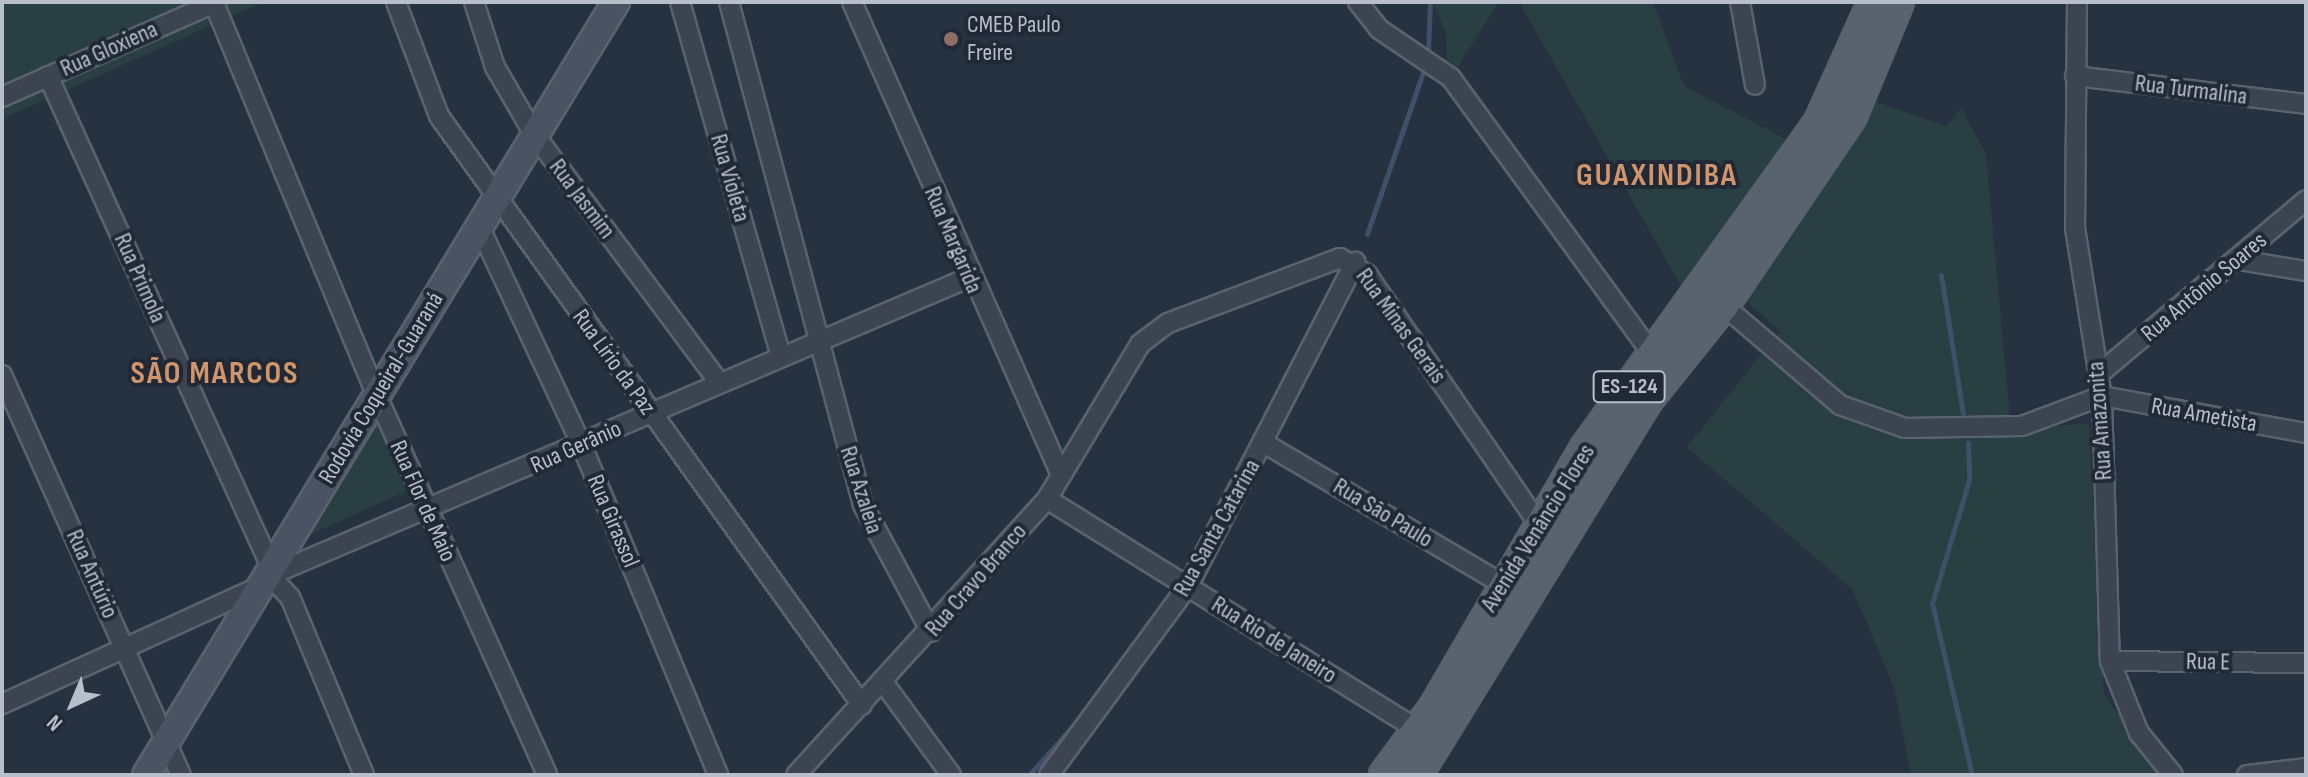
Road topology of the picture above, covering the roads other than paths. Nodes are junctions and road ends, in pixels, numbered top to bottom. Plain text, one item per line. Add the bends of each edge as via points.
1 (215, 2) edge
2 (396, 2) edge
3 (474, 2) edge
4 (616, 2) edge
5 (680, 2) edge
6 (729, 2) edge
7 (852, 2) edge
8 (1358, 2) edge
9 (1740, 2) edge
10 (1874, 2) edge
11 (1898, 2) edge
12 (2077, 2) edge
13 (48, 76) junction
14 (2075, 76) junction
15 (1755, 85) dead end
16 (2, 97) edge
17 (2306, 104) edge
18 (534, 134) junction
19 (495, 200) junction
20 (2306, 200) edge
21 (479, 226) junction
22 (2240, 260) junction
23 (1355, 262) junction
24 (2306, 271) edge
25 (968, 278) junction
26 (1723, 305) junction
27 (822, 336) junction
28 (780, 354) junction
29 (1652, 354) junction
30 (1127, 362) joint
31 (2100, 373) junction
32 (2, 375) edge
33 (718, 381) junction
34 (377, 396) junction
35 (2102, 396) junction
36 (651, 413) junction
37 (2306, 433) edge
38 (1264, 443) junction
39 (582, 446) junction
40 (1061, 475) junction
41 (1047, 499) junction
42 (427, 511) junction
43 (1538, 523) junction
44 (267, 573) junction
45 (1501, 583) junction
46 (1188, 586) junction
47 (931, 632) junction
48 (126, 648) junction
49 (2110, 661) junction
50 (2306, 663) edge
51 (883, 682) junction
52 (2, 704) edge
53 (862, 705) junction
54 (1420, 731) junction
55 (165, 741) junction
56 (2306, 768) edge
57 (1051, 774) edge
58 (146, 775) edge
59 (181, 775) edge
60 (364, 775) edge
61 (547, 775) edge
62 (718, 775) edge
63 (796, 775) edge
64 (951, 775) edge
65 (1385, 775) edge
66 (1416, 775) edge
67 (2173, 775) edge
68 (2247, 775) edge

1 - 13 street, Rua Gloxiena
1 - 34 street, Rua Flor de Maio
2 - 19 street, Rua Lírio da Paz via 421,80
3 - 18 street, Rua Jasmim via 495,67
4 - 18 street, Rodovia Coqueiral-Guaraná
5 - 28 street, Rua Violeta
6 - 27 street, Rua Violeta
7 - 25 street, Rua Margarida
8 - 29 street via 1379,29 1451,78
9 - 15 street
10 - 29 main road, Avenida Venâncio Flores / ES-124 via 1820,122
11 - 26 main road, Avenida Venâncio Flores / ES-124 via 1851,116
12 - 14 street, Rua Amazonita
13 - 16 street, Rua Gloxiena
13 - 44 street, Rua Primola
14 - 17 street, Rua Turmalina
14 - 31 street, Rua Amazonita via 2075,228
18 - 19 street, Rodovia Coqueiral-Guaraná
18 - 33 street, Rua Jasmim
19 - 21 street, Rodovia Coqueiral-Guaraná
19 - 36 street, Rua Lírio da Paz
20 - 22 street, Rua Antônio Soares
21 - 34 street, Rodovia Coqueiral-Guaraná
21 - 39 street, Rua Girassol
22 - 24 street
22 - 31 street, Rua Antônio Soares
23 - 30 street, Rua Minas Gerais via 1340,258 1168,323
23 - 38 street, Rua Santa Catarina
23 - 43 street, Rua Minas Gerais
25 - 27 street, Rua Gerânio
25 - 40 street, Rua Margarida
26 - 35 street via 1800,374 1872,421 1934,429 2022,426
26 - 66 main road, Avenida Venâncio Flores / ES-124 via 1605,464
27 - 28 street, Rua Gerânio
27 - 47 street, Rua Azaleia via 872,533
28 - 33 street, Rua Gerânio
29 - 43 main road, Avenida Venâncio Flores / ES-124
30 - 40 street, Rua Cravo Branco
31 - 35 street, Rua Amazonita
32 - 48 street, Rua Antúrio
33 - 36 street, Rua Gerânio
34 - 42 street, Rua Flor de Maio
34 - 44 street, Rodovia Coqueiral-Guaraná
35 - 37 street, Rua Ametista
35 - 49 street, Rua Amazonita
36 - 39 street, Rua Gerânio
36 - 53 street, Rua Lírio da Paz
38 - 45 street, Rua São Paulo
38 - 46 street, Rua Santa Catarina
39 - 42 street, Rua Gerânio
39 - 62 street, Rua Girassol
40 - 41 street, Rua Cravo Branco
41 - 46 street, Rua Rio de Janeiro
41 - 47 street, Rua Cravo Branco
42 - 44 street, Rua Gerânio via 293,571
42 - 61 street, Rua Flor de Maio
43 - 45 main road, Avenida Venâncio Flores / ES-124
44 - 48 street, Rua Gerânio
44 - 55 street, Rodovia Coqueiral-Guaraná
44 - 60 street, Rua Primola via 290,597
45 - 54 main road, Avenida Venâncio Flores / ES-124
46 - 54 street, Rua Rio de Janeiro
46 - 57 street, Rua Santa Catarina
47 - 51 street, Rua Cravo Branco
48 - 52 street, Rua Gerânio
48 - 55 street, Rua Antúrio
49 - 50 street, Rua E
49 - 67 street, Rua Amazonita via 2139,733
51 - 53 street, Rua Cravo Branco
51 - 64 street
53 - 63 street, Rua Cravo Branco
54 - 65 main road, Avenida Venâncio Flores / ES-124
55 - 58 street, Rodovia Coqueiral-Guaraná
55 - 59 street, Rua Antúrio
56 - 68 street

